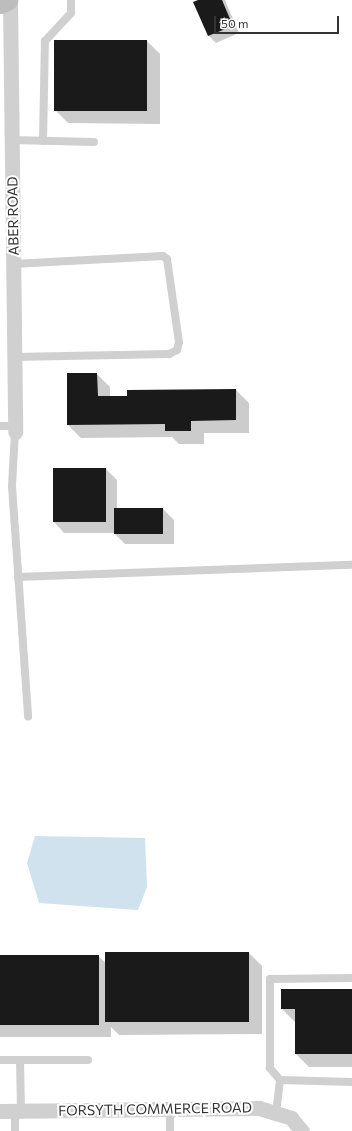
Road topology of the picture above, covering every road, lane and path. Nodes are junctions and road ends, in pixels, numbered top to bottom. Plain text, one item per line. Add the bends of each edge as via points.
1 (8, 0) edge
2 (71, 0) edge
3 (0, 3) edge
4 (6, 96) edge
5 (12, 140) junction
6 (43, 141) junction
7 (94, 142) dead end
8 (13, 264) junction
9 (14, 357) junction
10 (0, 426) edge
11 (15, 429) junction
12 (352, 565) edge
13 (18, 577) junction
14 (28, 716) dead end
15 (352, 978) edge
16 (0, 1060) edge
17 (20, 1060) junction
18 (88, 1060) dead end
19 (280, 1080) junction
20 (352, 1082) edge
21 (170, 1109) junction
22 (12, 1111) edge
23 (276, 1113) junction
24 (15, 1131) edge
25 (170, 1131) edge
26 (302, 1131) edge

1 - 3 street
1 - 4 street, ABER ROAD
2 - 6 lane via 71,14 45,41
4 - 5 street, ABER ROAD
5 - 6 lane
5 - 8 street, ABER ROAD
6 - 7 lane
8 - 9 street, ABER ROAD
8 - 9 lane via 163,256 167,259 178,342 177,350 169,354
9 - 11 street, ABER ROAD
10 - 11 lane
11 - 13 lane via 12,486
12 - 13 lane
13 - 14 lane
15 - 19 lane via 270,979 270,1068
16 - 17 lane
17 - 18 lane
17 - 22 lane
19 - 20 lane
19 - 23 lane
21 - 22 street, FORSYTH COMMERCE ROAD
21 - 23 street, FORSYTH COMMERCE ROAD via 259,1108
21 - 25 lane
22 - 24 lane
23 - 26 street, FORSYTH COMMERCE ROAD via 291,1118

